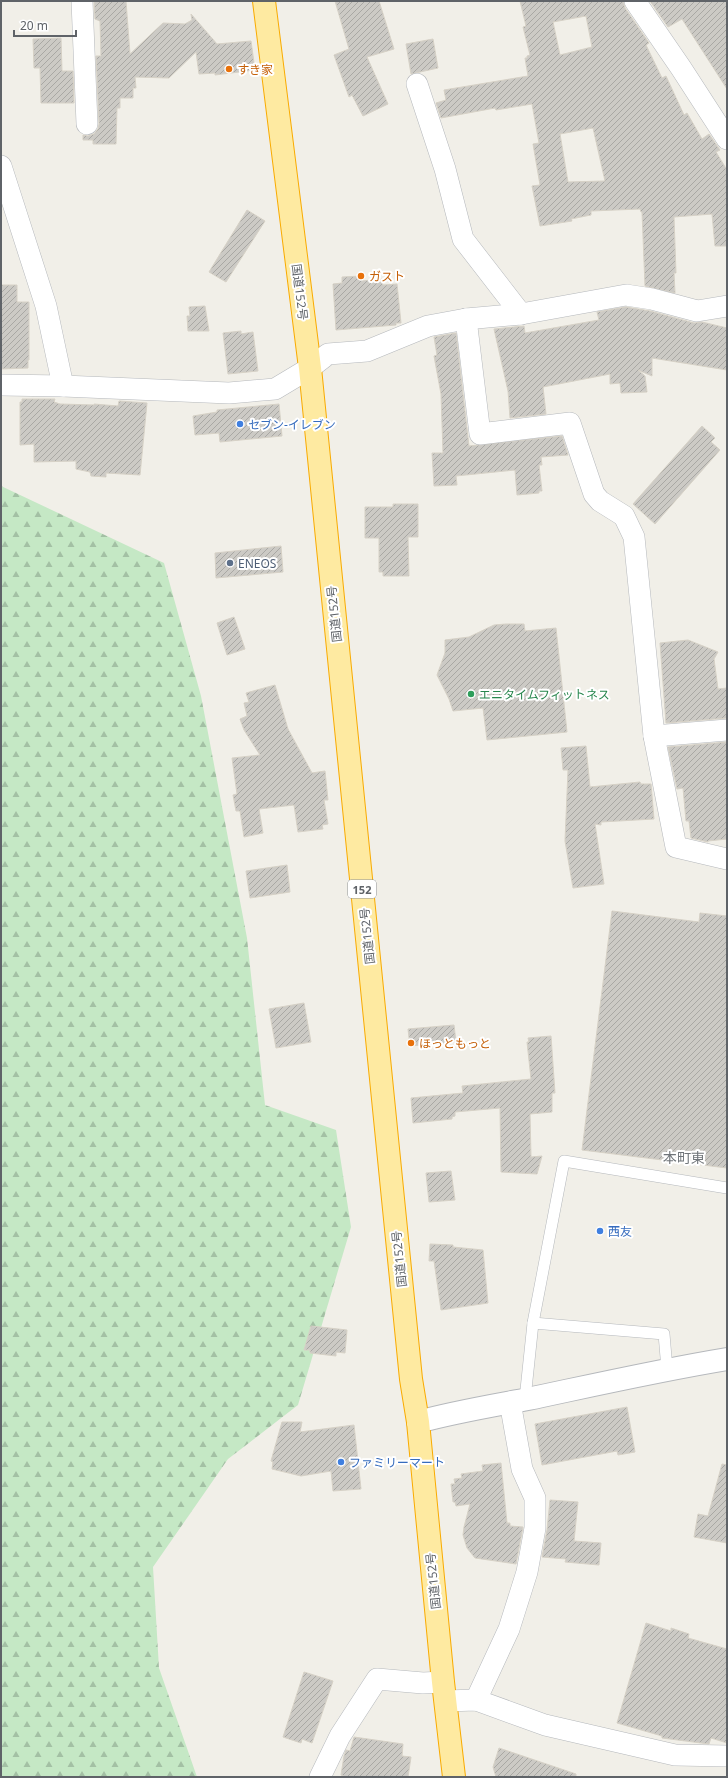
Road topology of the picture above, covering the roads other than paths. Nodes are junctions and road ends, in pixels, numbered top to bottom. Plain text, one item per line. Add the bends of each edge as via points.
1 (82, 1) edge
2 (264, 1) edge
3 (635, 1) edge
4 (417, 84) dead end
5 (87, 124) dead end
6 (727, 139) edge
7 (1, 166) edge
8 (727, 306) edge
9 (521, 314) junction
10 (466, 319) junction
11 (310, 368) junction
12 (1, 385) edge
13 (63, 386) junction
14 (727, 730) edge
15 (654, 736) junction
16 (727, 859) edge
17 (727, 1188) edge
18 (533, 1323) junction
19 (727, 1359) edge
20 (667, 1369) junction
21 (518, 1400) junction
22 (418, 1422) junction
23 (444, 1691) junction
24 (476, 1700) junction
25 (727, 1756) edge
26 (320, 1777) edge
27 (454, 1777) edge

1 - 5 street
2 - 11 highway, 国道152号 / 152
3 - 6 street
4 - 9 street via 463,239
7 - 13 street via 46,306
8 - 9 street via 697,311 626,295
9 - 10 street
10 - 11 street via 428,326 367,351 328,354
10 - 15 street via 480,434 570,423 594,494 600,501 624,516 634,537
11 - 13 street via 275,389 229,393
11 - 22 highway, 国道152号 / 152 via 409,1356
12 - 13 street
14 - 15 street
15 - 16 street via 676,847
17 - 18 lane via 564,1161
18 - 20 lane via 664,1334
18 - 21 lane
19 - 20 street
20 - 21 street
21 - 22 street
21 - 24 street via 522,1469 535,1498 535,1528 527,1572 509,1629
22 - 23 highway, 国道152号 / 152
23 - 24 street
23 - 26 street via 423,1683 377,1679 340,1736
23 - 27 highway, 国道152号 / 152
24 - 25 street via 545,1725 675,1755

